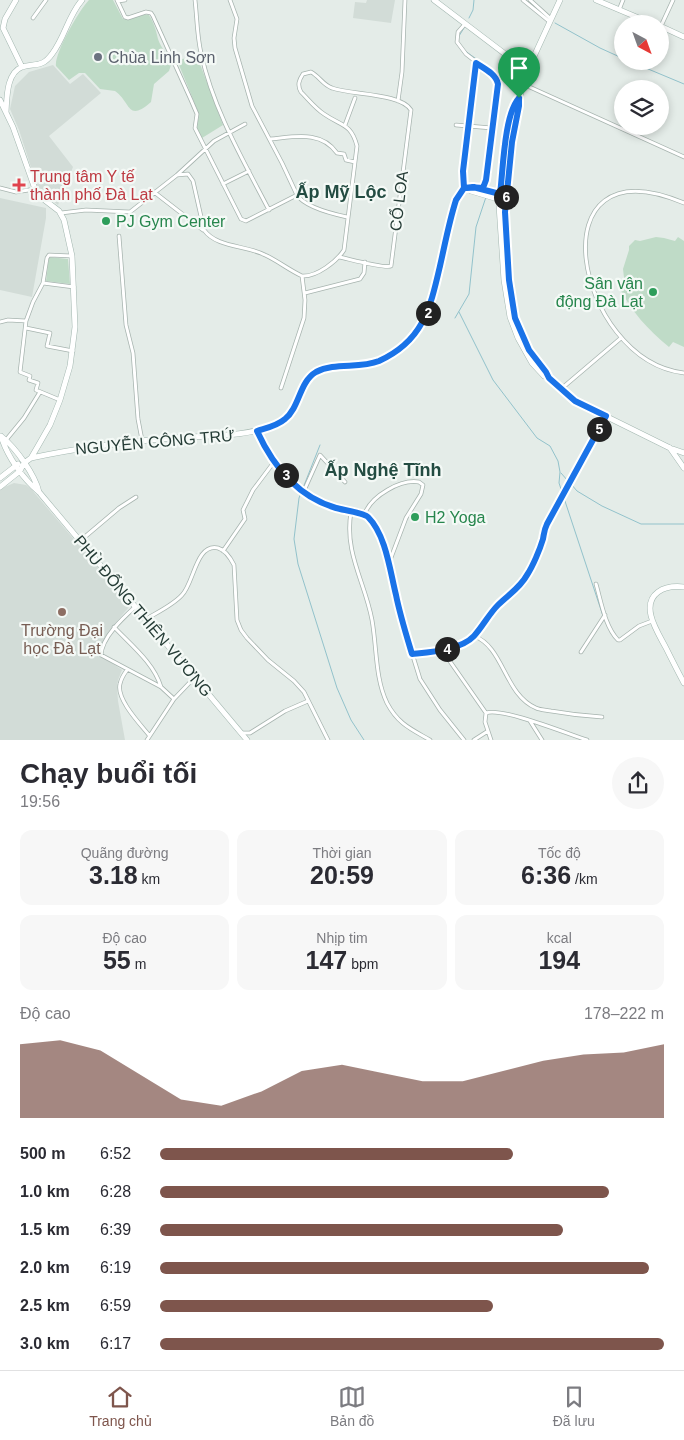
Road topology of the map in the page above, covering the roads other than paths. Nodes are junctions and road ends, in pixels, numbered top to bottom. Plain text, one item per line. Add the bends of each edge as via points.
1 (16, 0) edge
2 (46, 0) edge
3 (82, 0) edge
4 (125, 0) edge
5 (195, 0) edge
6 (230, 0) edge
7 (405, 0) edge
8 (434, 0) edge
9 (523, 0) edge
10 (530, 0) edge
11 (560, 0) edge
12 (596, 0) edge
13 (623, 0) edge
14 (673, 0) edge
15 (117, 1) edge
16 (619, 10) junction
17 (631, 15) edge
18 (666, 15) edge
19 (33, 18) dead end
20 (550, 21) junction
21 (465, 24) junction
22 (669, 30) edge
23 (684, 37) edge
24 (476, 63) junction
25 (530, 65) junction
26 (522, 66) junction
27 (22, 67) junction
28 (525, 74) junction
29 (523, 83) junction
30 (355, 98) dead end
31 (0, 100) edge
32 (398, 100) junction
33 (0, 112) edge
34 (6, 113) junction
35 (245, 124) dead end
36 (345, 125) junction
37 (456, 125) dead end
38 (468, 126) junction
39 (492, 128) junction
40 (229, 132) junction
41 (270, 139) junction
42 (205, 148) junction
43 (684, 157) edge
44 (355, 162) junction
45 (249, 171) junction
46 (177, 175) junction
47 (223, 184) junction
48 (0, 188) edge
49 (467, 188) junction
50 (34, 189) junction
51 (482, 191) junction
52 (154, 192) junction
53 (297, 195) junction
54 (503, 198) junction
55 (684, 203) edge
56 (269, 210) junction
57 (61, 213) junction
58 (347, 216) junction
59 (204, 230) junction
60 (120, 236) dead end
61 (72, 256) junction
62 (340, 257) junction
63 (365, 262) junction
64 (302, 276) junction
65 (43, 283) junction
66 (74, 287) junction
67 (305, 293) junction
68 (26, 321) junction
69 (0, 322) edge
70 (26, 328) junction
71 (621, 338) junction
72 (73, 351) junction
73 (684, 373) edge
74 (281, 388) dead end
75 (561, 389) junction
76 (40, 392) junction
77 (60, 400) junction
78 (606, 416) junction
79 (257, 431) junction
80 (2, 437) edge
81 (142, 441) junction
82 (670, 448) junction
83 (684, 453) edge
84 (30, 458) junction
85 (274, 462) junction
86 (24, 463) junction
87 (16, 465) junction
88 (684, 468) edge
89 (20, 471) junction
90 (0, 478) edge
91 (345, 482) dead end
92 (0, 487) edge
93 (39, 492) junction
94 (303, 493) junction
95 (136, 497) dead end
96 (351, 512) junction
97 (365, 513) junction
98 (79, 541) junction
99 (223, 551) junction
100 (388, 563) junction
101 (596, 584) dead end
102 (684, 587) edge
103 (135, 607) junction
104 (605, 615) junction
105 (146, 619) junction
106 (653, 621) junction
107 (114, 627) junction
108 (474, 636) junction
109 (442, 650) junction
110 (581, 652) dead end
111 (412, 654) junction
112 (127, 669) junction
113 (195, 677) junction
114 (684, 683) edge
115 (161, 687) junction
116 (174, 700) junction
117 (308, 701) junction
118 (486, 713) junction
119 (602, 717) dead end
120 (530, 721) junction
121 (488, 731) junction
122 (241, 733) junction
123 (149, 736) junction
124 (147, 740) edge
125 (247, 740) edge
126 (328, 740) edge
127 (430, 740) edge
128 (464, 740) edge
129 (474, 740) edge
130 (491, 740) edge
131 (542, 740) edge
132 (586, 740) edge

1 - 27 main road via 3,28
2 - 19 street
3 - 27 main road via 50,57 37,66
4 - 15 street
5 - 40 street via 201,52
6 - 41 street via 237,19 234,43 244,81 257,119
7 - 32 street
8 - 21 main road
9 - 20 street
10 - 20 street
11 - 20 main road
12 - 16 main road
13 - 16 street
14 - 18 street
15 - 42 street via 125,17 146,12 153,16 197,114 195,128
16 - 17 main road
20 - 25 main road
21 - 24 street via 458,32 457,42
21 - 26 main road
22 - 23 main road
24 - 38 street, NGUYỄN CÔNG TRỨ
24 - 39 street via 497,79
25 - 26 main road
25 - 28 main road via 530,72
26 - 28 main road via 521,71
27 - 34 main road via 10,83
28 - 29 main road
29 - 43 street
29 - 54 main road
30 - 36 street
31 - 34 main road
32 - 36 street via 334,89 311,72 302,74 299,88 310,102
32 - 63 street, CỔ LOA via 408,105 411,112 392,263 388,268
33 - 34 street
34 - 50 main road
35 - 40 street
36 - 44 street via 357,146
37 - 38 street
38 - 39 street
38 - 49 street, NGUYỄN CÔNG TRỨ via 463,171
39 - 51 street
40 - 42 street
40 - 45 street
41 - 44 street via 317,137 337,153 344,154 346,160
41 - 53 street
42 - 46 street
42 - 47 street
44 - 58 street
45 - 47 street
45 - 56 street
46 - 52 street
46 - 59 street via 188,174 193,179
47 - 56 street via 242,221
48 - 50 street via 16,192
49 - 51 main road
49 - 79 main road, NGUYỄN CÔNG TRỨ via 456,200 430,309 415,334 396,351 368,365 316,372 284,420
50 - 57 main road
51 - 54 main road
52 - 57 street via 130,212 86,210
52 - 59 street
53 - 56 street
53 - 58 street via 307,204
54 - 75 main road via 504,280 510,317 532,363
55 - 71 street via 646,191 624,192 604,199 590,216 585,238 586,262 594,293
57 - 61 main road
58 - 62 street via 346,242
59 - 64 street via 218,241 260,252
60 - 81 street via 126,325
61 - 65 street via 49,255
61 - 66 main road
62 - 63 street, CỔ LOA
62 - 64 street via 314,274
63 - 67 street via 360,279
64 - 67 street
65 - 66 street
65 - 68 street
66 - 72 main road via 76,327
67 - 74 street via 304,318
68 - 69 street
68 - 70 street
70 - 72 street via 50,333 47,346
70 - 76 street via 20,372 38,383 36,390
71 - 73 street via 654,364
71 - 75 street
72 - 77 main road
75 - 78 main road via 584,406
76 - 77 street
76 - 80 street via 24,418
77 - 84 main road
78 - 82 main road
78 - 108 street via 544,530 526,577
79 - 81 main road, NGUYỄN CÔNG TRỨ
79 - 85 street
80 - 86 main road, PHÙ ĐỔNG THIÊN VƯƠNG
80 - 87 main road, PHÙ ĐỔNG THIÊN VƯƠNG via 4,447
81 - 84 main road, NGUYỄN CÔNG TRỨ
82 - 83 main road
82 - 88 main road
84 - 86 main road
85 - 94 street
85 - 99 street via 253,490 243,510 245,520
86 - 87 main road
86 - 89 main road
86 - 93 main road, PHÙ ĐỔNG THIÊN VƯƠNG via 37,482
87 - 89 main road, PHÙ ĐỔNG THIÊN VƯƠNG
87 - 90 main road
89 - 92 main road
89 - 93 main road, PHÙ ĐỔNG THIÊN VƯƠNG
91 - 94 street via 320,456
93 - 98 main road, PHÙ ĐỔNG THIÊN VƯƠNG
94 - 96 street via 321,503
95 - 98 street
96 - 97 street
96 - 127 street via 348,528 351,546 370,612 382,689 398,720
97 - 100 street via 382,540
97 - 100 street via 376,498 393,488 406,482 423,485
98 - 103 main road, PHÙ ĐỔNG THIÊN VƯƠNG
99 - 105 street via 212,548 204,552 183,595
99 - 117 street via 234,565 238,620 246,638 299,687
100 - 111 street
101 - 104 street
102 - 106 main road via 666,588 655,594 650,607
103 - 105 main road, PHÙ ĐỔNG THIÊN VƯƠNG
103 - 107 street
104 - 106 street via 618,640
104 - 110 street
105 - 113 main road, PHÙ ĐỔNG THIÊN VƯƠNG
106 - 114 main road
107 - 112 street via 101,655
107 - 115 street via 149,665
108 - 109 street via 468,642
108 - 119 street via 490,646 519,697 536,708
109 - 111 street
109 - 118 street
111 - 128 street via 430,697
112 - 115 street
112 - 123 street via 119,691
113 - 116 street
113 - 122 main road, PHÙ ĐỔNG THIÊN VƯƠNG
115 - 116 street
116 - 123 street
117 - 122 street via 250,732
117 - 126 street
118 - 120 street
118 - 121 street
120 - 131 street
120 - 132 street
121 - 129 street
121 - 130 street
122 - 125 main road, PHÙ ĐỔNG THIÊN VƯƠNG
123 - 124 street

